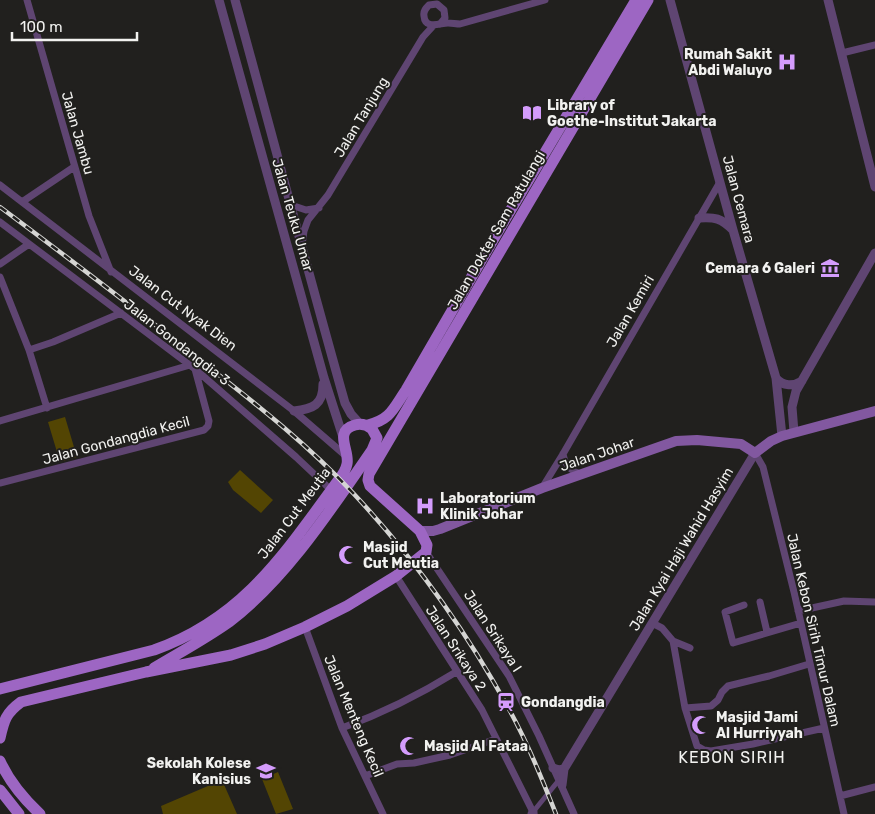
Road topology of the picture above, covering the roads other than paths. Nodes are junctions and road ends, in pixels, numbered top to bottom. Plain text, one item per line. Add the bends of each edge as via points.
1 (27, 0) edge
2 (219, 0) edge
3 (235, 0) edge
4 (546, 0) edge
5 (636, 0) edge
6 (648, 0) edge
7 (670, 0) edge
8 (828, 0) edge
9 (434, 1) edge
10 (445, 12) junction
11 (426, 21) junction
12 (463, 23) junction
13 (437, 25) junction
14 (423, 37) junction
15 (875, 45) edge
16 (842, 53) junction
17 (252, 60) junction
18 (236, 64) junction
19 (582, 102) junction
20 (74, 167) junction
21 (720, 182) junction
22 (0, 185) edge
23 (875, 187) edge
24 (22, 202) junction
25 (291, 205) junction
26 (276, 208) junction
27 (319, 208) junction
28 (699, 218) junction
29 (0, 222) edge
30 (733, 230) junction
31 (29, 244) junction
32 (302, 250) junction
33 (874, 255) edge
34 (0, 264) edge
35 (111, 272) junction
36 (0, 277) edge
37 (121, 313) junction
38 (455, 319) junction
39 (29, 350) junction
40 (192, 367) junction
41 (324, 378) junction
42 (776, 378) junction
43 (802, 381) junction
44 (47, 408) junction
45 (875, 411) edge
46 (294, 412) junction
47 (0, 421) edge
48 (364, 425) junction
49 (794, 432) junction
50 (782, 436) junction
51 (343, 437) junction
52 (756, 453) junction
53 (563, 454) junction
54 (347, 458) junction
55 (582, 475) junction
56 (0, 483) edge
57 (542, 488) junction
58 (331, 490) junction
59 (452, 524) junction
60 (420, 531) junction
61 (426, 552) junction
62 (396, 576) junction
63 (760, 602) dead end
64 (875, 602) edge
65 (744, 605) dead end
66 (798, 611) junction
67 (652, 623) junction
68 (801, 623) junction
69 (305, 627) junction
70 (767, 632) junction
71 (673, 641) junction
72 (690, 648) dead end
73 (809, 664) junction
74 (146, 672) junction
75 (456, 672) junction
76 (0, 680) edge
77 (15, 685) junction
78 (0, 689) edge
79 (21, 702) junction
80 (685, 708) junction
81 (342, 728) junction
82 (824, 728) junction
83 (0, 738) edge
84 (496, 739) junction
85 (0, 761) edge
86 (553, 768) junction
87 (564, 769) junction
88 (365, 776) junction
89 (561, 782) junction
90 (875, 787) edge
91 (0, 790) edge
92 (840, 796) junction
93 (533, 813) edge
94 (19, 814) edge
95 (40, 814) edge
96 (383, 814) edge
97 (574, 814) edge
98 (844, 814) edge

1 - 20 street, Jalan Jambu
2 - 18 street, Jalan Teuku Umar
3 - 17 street, Jalan Teuku Umar
4 - 12 street
5 - 19 main road, Jalan Dokter Sam Ratulangi
6 - 19 main road, Jalan Dokter Sam Ratulangi
7 - 21 street, Jalan Cemara
8 - 16 street
9 - 10 street
9 - 11 street via 425,11
10 - 12 street
10 - 13 street via 445,18
11 - 13 street
11 - 14 street, Jalan Tanjung
12 - 13 street
13 - 14 street, Jalan Tanjung
14 - 27 street, Jalan Tanjung
15 - 16 street
16 - 23 street
17 - 18 street
17 - 25 street, Jalan Teuku Umar
18 - 26 street, Jalan Teuku Umar
19 - 38 main road, Jalan Dokter Sam Ratulangi
20 - 24 street
20 - 35 street, Jalan Jambu
21 - 28 street, Jalan Kemiri
21 - 30 street, Jalan Cemara
22 - 24 street, Jalan Cut Nyak Dien
24 - 35 street, Jalan Cut Nyak Dien
25 - 26 street
25 - 27 street via 306,210
25 - 32 street, Jalan Teuku Umar
26 - 41 street, Jalan Teuku Umar
27 - 32 street, Jalan Tanjung via 306,225
28 - 30 street via 719,219
28 - 53 street, Jalan Kemiri
29 - 31 street, Jalan Gondangdia 3
30 - 42 street, Jalan Cemara
31 - 34 street
31 - 37 street, Jalan Gondangdia 3
32 - 48 street, Jalan Teuku Umar via 345,403 351,414
33 - 43 street
35 - 46 street, Jalan Cut Nyak Dien
36 - 39 street
37 - 39 street
37 - 40 street, Jalan Gondangdia 3
38 - 48 main road, Jalan Dokter Sam Ratulangi via 389,416
38 - 60 main road, Jalan Dokter Sam Ratulangi via 368,480 370,486
39 - 44 street
40 - 44 street
40 - 56 street, Jalan Gondangdia Kecil via 209,421 204,430
40 - 58 street, Jalan Gondangdia 3
41 - 46 street via 323,393 315,406
41 - 51 street, Jalan Teuku Umar
42 - 43 street via 794,385
42 - 50 street, Jalan Cemara
43 - 49 street via 792,407
44 - 47 street
45 - 49 main road, Jalan Kyai Haji Wahid Hasyim
46 - 54 street, Jalan Cut Nyak Dien
48 - 51 main road via 351,426
48 - 74 main road, Jalan Cut Meutia via 376,434 372,450 306,542 276,577 229,622
49 - 50 main road, Jalan Kyai Haji Wahid Hasyim
50 - 52 main road, Jalan Kyai Haji Wahid Hasyim
51 - 54 main road
52 - 55 main road, Jalan Johar via 741,444 676,441
52 - 66 street, Jalan Kebon Sirih Timur Dalam via 763,467
52 - 67 street, Jalan Kyai Haji Wahid Hasyim
53 - 55 street via 572,472
53 - 57 street, Jalan Kemiri
54 - 58 main road, Jalan Cut Meutia via 346,467
55 - 57 main road, Jalan Johar
57 - 59 main road, Jalan Johar
58 - 77 main road, Jalan Cut Meutia via 261,581 223,614 193,633 154,650
59 - 60 main road, Jalan Johar via 434,531
59 - 61 main road, Jalan Johar via 432,541
60 - 61 main road via 427,545
61 - 62 main road, Jalan Cut Meutia
61 - 86 street, Jalan Srikaya I via 509,676
62 - 69 main road, Jalan Cut Meutia
62 - 75 street, Jalan Srikaya 2
63 - 70 street
64 - 66 street via 844,602
65 - 70 street via 725,612 733,643
66 - 68 street, Jalan Kebon Sirih Timur Dalam
67 - 71 street via 662,628
67 - 87 street, Jalan Kyai Haji Wahid Hasyim
68 - 70 street
68 - 73 street, Jalan Kebon Sirih Timur Dalam
69 - 74 main road, Jalan Cut Meutia via 231,655
69 - 81 street, Jalan Menteng Kecil
71 - 72 street
71 - 80 street
73 - 80 street via 728,686 711,706
73 - 82 street, Jalan Kebon Sirih Timur Dalam
74 - 79 main road, Jalan Cut Meutia
75 - 81 street via 420,694
75 - 84 street, Jalan Srikaya 2 via 482,710
76 - 77 main road
77 - 78 main road, Jalan Cut Meutia
77 - 79 main road
79 - 83 main road via 4,720
80 - 82 street via 697,746 704,750 753,744
81 - 88 street, Jalan Menteng Kecil
82 - 92 street, Jalan Kebon Sirih Timur Dalam
84 - 88 street via 450,755 397,764
84 - 93 street, Jalan Srikaya 2
85 - 95 main road via 15,786
86 - 87 street
86 - 89 street, Jalan Srikaya I
87 - 89 street
88 - 96 street, Jalan Menteng Kecil
89 - 93 street
89 - 97 street, Jalan Srikaya I
90 - 92 street
91 - 94 main road
92 - 98 street, Jalan Kebon Sirih Timur Dalam

